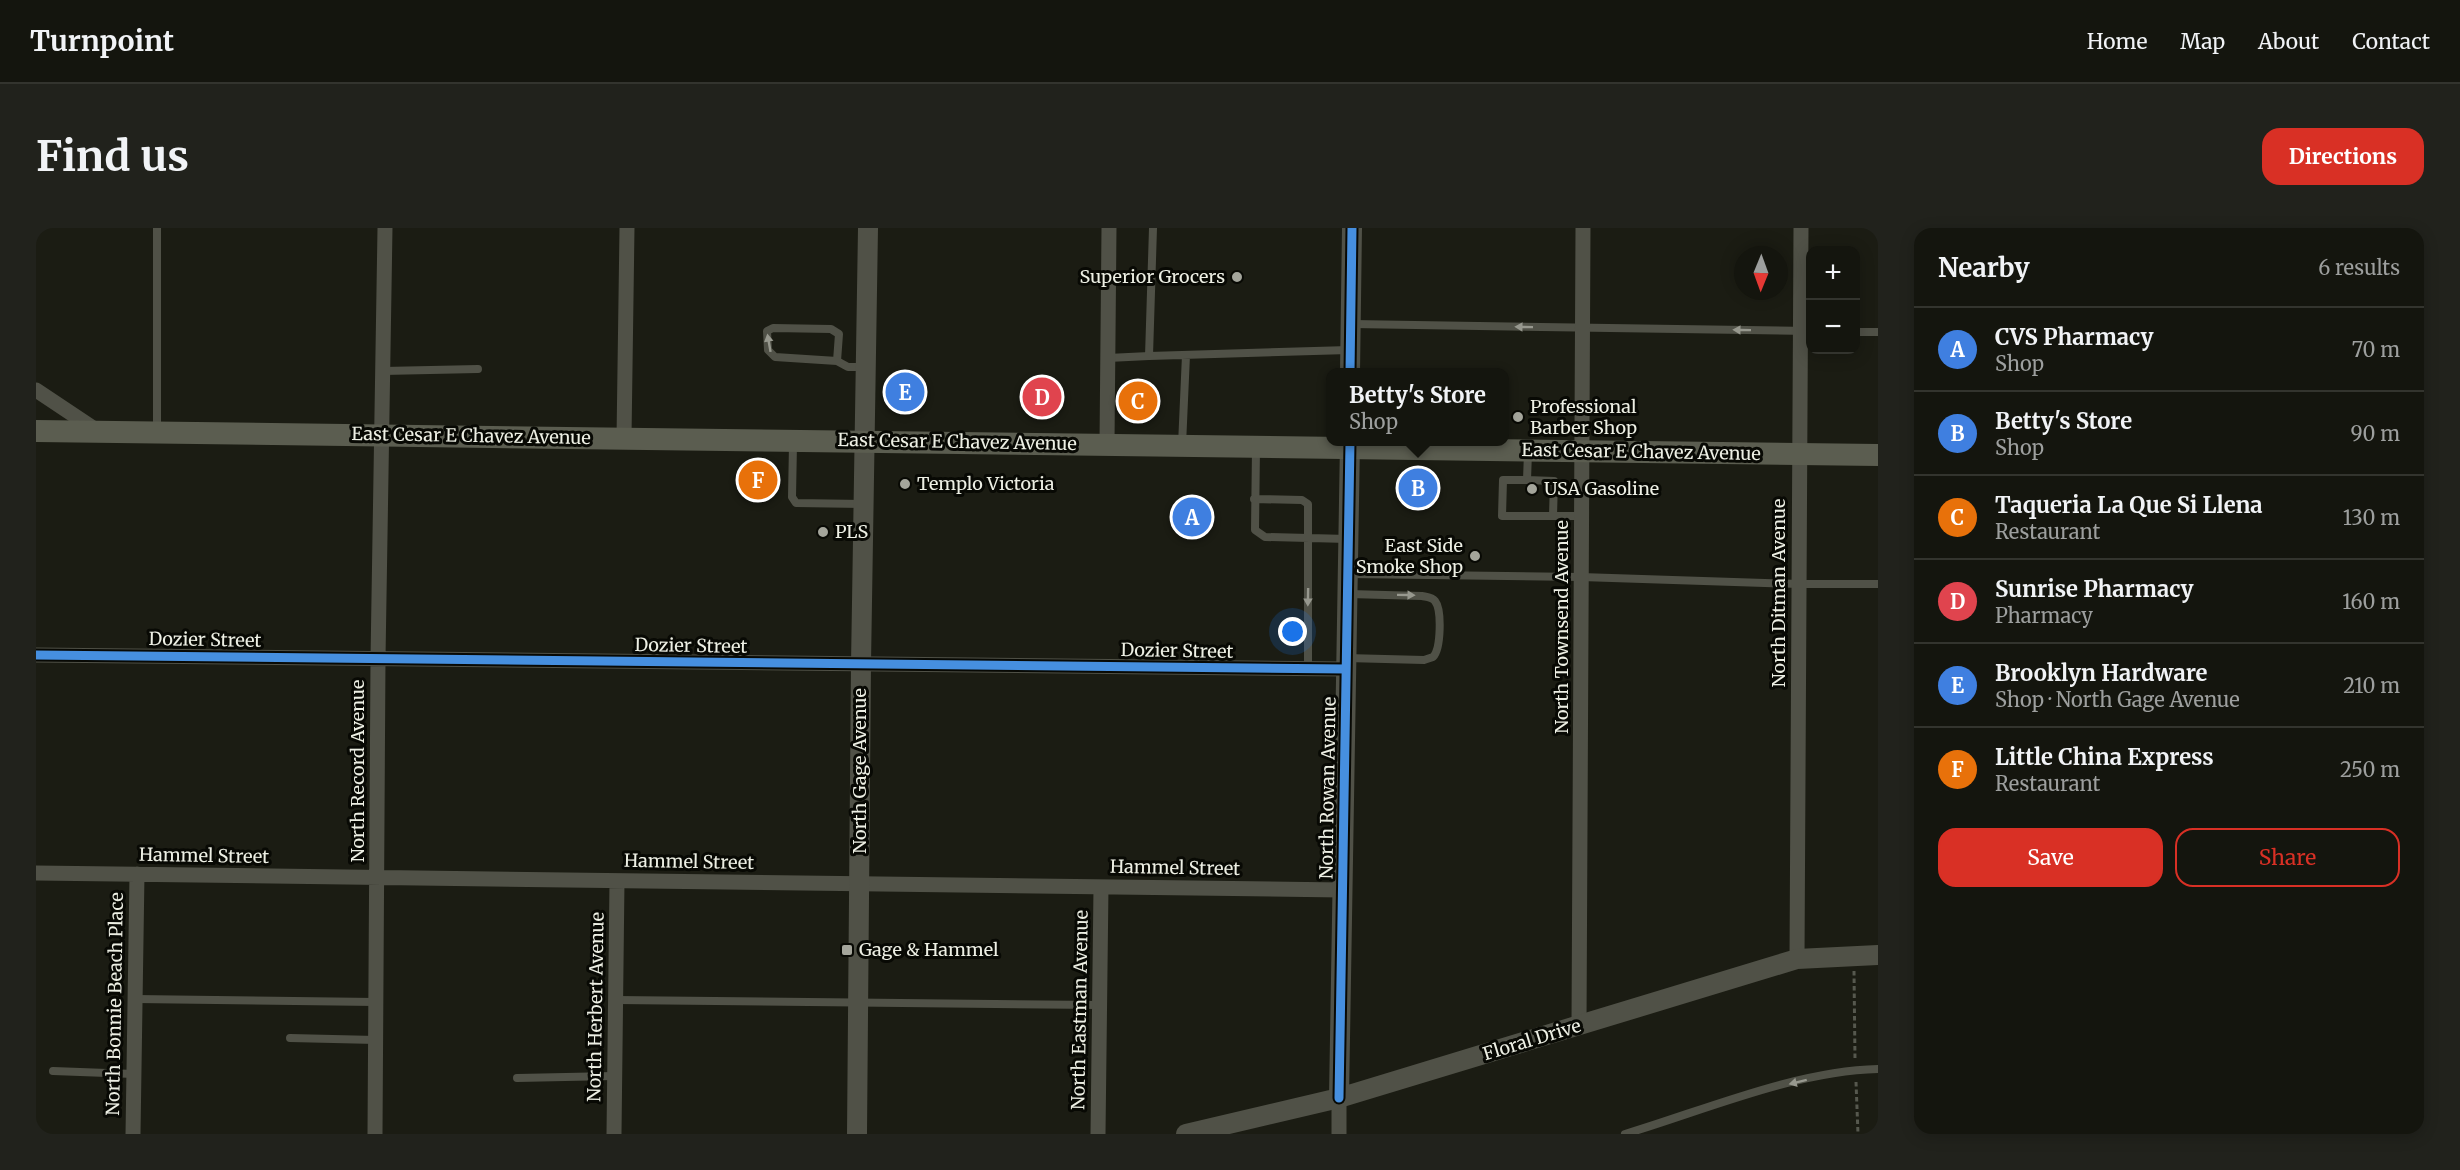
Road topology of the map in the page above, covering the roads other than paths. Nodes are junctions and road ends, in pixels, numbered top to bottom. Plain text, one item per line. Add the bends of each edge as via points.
1 (157, 228) edge
2 (385, 228) edge
3 (627, 228) edge
4 (868, 228) edge
5 (1109, 228) edge
6 (1153, 228) edge
7 (1352, 228) edge
8 (1583, 228) edge
9 (1801, 228) edge
10 (1351, 324) junction
11 (1583, 329) junction
12 (1805, 331) edge
13 (1860, 332) edge
14 (1878, 332) edge
15 (1351, 350) junction
16 (1186, 355) junction
17 (1149, 356) junction
18 (1108, 358) junction
19 (837, 361) junction
20 (867, 367) junction
21 (1350, 368) edge
22 (478, 369) dead end
23 (384, 371) junction
24 (36, 390) edge
25 (36, 431) edge
26 (99, 432) junction
27 (157, 432) junction
28 (382, 435) junction
29 (624, 438) junction
30 (793, 440) junction
31 (866, 441) junction
32 (1107, 444) junction
33 (1326, 445) edge
34 (1182, 446) junction
35 (1350, 446) edge
36 (1409, 446) edge
37 (1256, 447) junction
38 (1528, 450) junction
39 (1582, 451) junction
40 (1800, 454) junction
41 (1878, 455) edge
42 (1527, 480) junction
43 (1254, 499) junction
44 (864, 504) junction
45 (1553, 516) junction
46 (1582, 516) junction
47 (1309, 538) junction
48 (1348, 539) junction
49 (1348, 574) junction
50 (1581, 578) junction
51 (1799, 584) junction
52 (1878, 584) edge
53 (1347, 594) junction
54 (36, 655) edge
55 (378, 659) junction
56 (1346, 663) junction
57 (861, 664) junction
58 (1308, 668) junction
59 (36, 873) edge
60 (137, 874) junction
61 (377, 878) junction
62 (617, 880) junction
63 (859, 884) junction
64 (1101, 887) junction
65 (1342, 890) junction
66 (1878, 955) edge
67 (1797, 959) junction
68 (135, 999) junction
69 (616, 1000) junction
70 (376, 1002) junction
71 (858, 1002) junction
72 (1100, 1005) junction
73 (1579, 1025) junction
74 (290, 1038) dead end
75 (376, 1040) junction
76 (1878, 1069) edge
77 (53, 1071) dead end
78 (134, 1074) junction
79 (614, 1076) junction
80 (517, 1078) dead end
81 (1339, 1098) junction
82 (133, 1134) edge
83 (375, 1134) edge
84 (614, 1134) edge
85 (857, 1134) edge
86 (1098, 1134) edge
87 (1186, 1134) edge
88 (1339, 1134) edge
89 (1625, 1134) edge

1 - 27 lane
2 - 23 street, North Record Avenue
3 - 29 street
4 - 20 street, North Gage Avenue
5 - 18 street
6 - 17 lane
7 - 10 street
8 - 11 street, North Townsend Avenue
9 - 12 street, North Ditman Avenue
11 -> 10 lane
10 - 15 street
12 -> 11 lane
11 - 39 street, North Townsend Avenue
12 - 40 street, North Ditman Avenue
13 - 14 lane
15 - 16 lane
15 - 21 street
16 - 17 lane
16 - 34 lane
17 - 18 lane
18 - 32 street
19 -> 19 lane via 774,357 768,350 767,331 831,329 839,334
19 - 20 lane via 848,367
20 - 31 street, North Gage Avenue
22 - 23 lane
23 - 28 street, North Record Avenue
24 - 26 street
25 - 26 main road, East Cesar E Chavez Avenue
26 - 27 main road, East Cesar E Chavez Avenue
27 - 28 main road, East Cesar E Chavez Avenue
28 - 29 main road, East Cesar E Chavez Avenue
28 - 55 street, North Record Avenue
29 - 30 main road, East Cesar E Chavez Avenue
30 - 31 main road, East Cesar E Chavez Avenue
30 - 44 lane via 792,497 796,503
31 - 32 main road, East Cesar E Chavez Avenue
31 - 44 street, North Gage Avenue
32 - 34 main road, East Cesar E Chavez Avenue
33 - 37 main road, East Cesar E Chavez Avenue
34 - 37 main road, East Cesar E Chavez Avenue
35 - 48 street, North Rowan Avenue
36 - 38 main road, East Cesar E Chavez Avenue
37 - 43 lane
38 - 39 main road, East Cesar E Chavez Avenue
38 - 42 lane
39 - 40 main road, East Cesar E Chavez Avenue
39 - 46 street, North Townsend Avenue
40 - 41 main road, East Cesar E Chavez Avenue
40 - 51 street, North Ditman Avenue
42 - 45 lane via 1554,481
42 - 45 lane via 1503,480 1502,516
43 - 47 lane via 1255,530 1265,537
43 - 47 lane via 1302,500 1308,504
44 - 57 street, North Gage Avenue
45 - 46 lane
46 - 50 street, North Townsend Avenue
47 - 48 lane
47 -> 58 lane
48 - 49 street, North Rowan Avenue
49 - 50 lane
49 - 53 street, North Rowan Avenue
50 - 51 lane
50 - 73 street, North Townsend Avenue
51 - 52 lane
51 - 67 street, North Ditman Avenue
53 - 56 street, North Rowan Avenue
53 -> 56 lane via 1433,598 1439,612 1439,646 1433,657 1424,660
54 - 55 street, Dozier Street
55 - 57 street, Dozier Street
55 - 61 street, North Record Avenue
56 - 58 street, Dozier Street
56 - 65 street, North Rowan Avenue
57 - 58 street, Dozier Street
57 - 63 street, North Gage Avenue
59 - 60 street, Hammel Street
60 - 61 street, Hammel Street
60 - 68 street, North Bonnie Beach Place
61 - 62 street, Hammel Street
61 - 70 street, North Record Avenue
62 - 63 street, Hammel Street
62 - 69 street, North Herbert Avenue
63 - 64 street, Hammel Street
63 - 71 street, North Gage Avenue
64 - 65 street, Hammel Street
64 - 72 street, North Eastman Avenue
65 - 81 street, North Rowan Avenue
66 - 67 street, Floral Drive
67 - 73 street, Floral Drive
68 - 70 lane
68 - 78 street, North Bonnie Beach Place
69 - 71 lane
69 - 79 street, North Herbert Avenue
70 - 75 street, North Record Avenue
71 - 72 lane
71 - 85 street, North Gage Avenue
72 - 86 street, North Eastman Avenue
73 - 81 street, Floral Drive
74 - 75 lane
75 - 83 street, North Record Avenue
76 -> 89 lane via 1781,1086
77 - 78 lane
78 - 82 street, North Bonnie Beach Place
79 - 80 lane
79 - 84 street, North Herbert Avenue
81 - 87 street, Floral Drive
81 - 88 street, North Rowan Avenue

